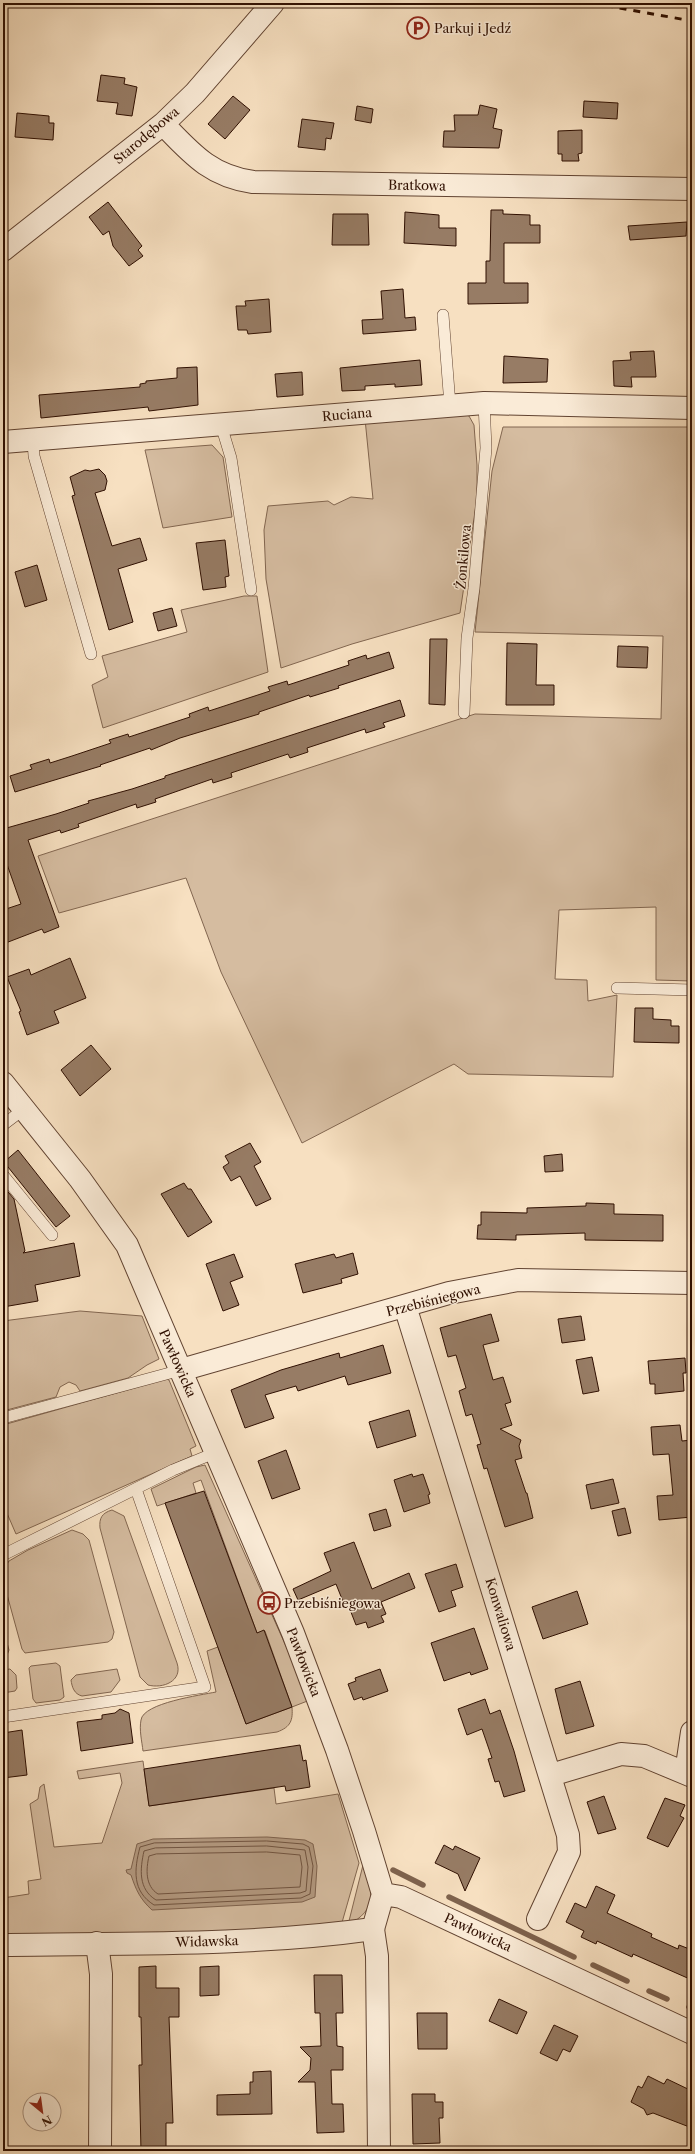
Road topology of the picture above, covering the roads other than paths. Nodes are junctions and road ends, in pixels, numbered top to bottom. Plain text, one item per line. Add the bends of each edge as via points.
1 (273, 3) edge
2 (163, 124) junction
3 (692, 189) edge
4 (3, 250) edge
5 (443, 315) dead end
6 (484, 403) junction
7 (450, 405) junction
8 (692, 408) edge
9 (221, 425) junction
10 (33, 440) junction
11 (3, 442) edge
12 (251, 590) dead end
13 (91, 654) dead end
14 (464, 713) dead end
15 (618, 988) dead end
16 (692, 990) edge
17 (3, 1083) edge
18 (24, 1109) junction
19 (3, 1125) edge
20 (3, 1175) edge
21 (52, 1235) dead end
22 (692, 1283) edge
23 (405, 1306) junction
24 (181, 1370) junction
25 (3, 1418) edge
26 (217, 1452) junction
27 (136, 1489) junction
28 (3, 1555) edge
29 (3, 1717) edge
30 (692, 1732) edge
31 (689, 1774) edge
32 (550, 1775) junction
33 (382, 1894) junction
34 (538, 1919) dead end
35 (372, 1929) junction
36 (97, 1943) junction
37 (3, 1945) edge
38 (692, 2033) edge
39 (100, 2151) edge
40 (379, 2151) edge

1 - 2 street, Starodębowa via 195,93
2 - 3 street, Bratkowa via 201,162 230,177 253,182
2 - 4 street, Starodębowa
5 - 7 lane
6 - 7 street, Ruciana
6 - 8 street, Ruciana
6 - 14 lane, Żonkilowa via 486,448 467,638
7 - 9 street, Ruciana
9 - 10 street, Ruciana
9 - 12 lane via 232,458
10 - 11 street, Ruciana
10 - 13 lane via 34,456
15 - 16 lane
17 - 18 street, Pawłowicka
18 - 19 lane
18 - 24 street, Pawłowicka via 80,1179 127,1245
20 - 21 lane
22 - 23 street, Przebiśniegowa via 518,1280 449,1293
23 - 24 street, Przebiśniegowa
23 - 32 street, Konwaliowa
24 - 25 lane
24 - 26 street, Pawłowicka
26 - 27 lane
26 - 33 street, Pawłowicka via 307,1668 364,1831
27 - 28 lane
27 - 29 lane via 205,1687
30 - 31 street
31 - 32 street via 644,1756 621,1754
32 - 34 street, Konwaliowa via 568,1835 569,1852
33 - 35 street
33 - 38 street, Pawłowicka via 414,1902
35 - 36 street, Widawska via 318,1936
35 - 40 street via 377,1956
36 - 37 street, Widawska
36 - 39 street via 101,1974

